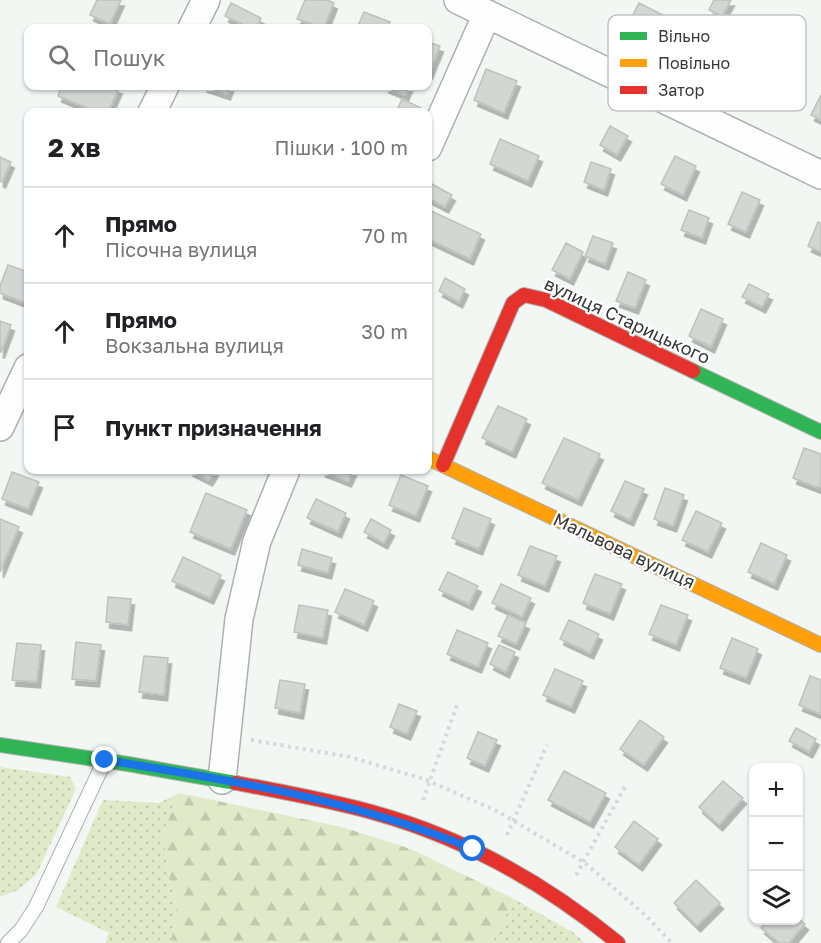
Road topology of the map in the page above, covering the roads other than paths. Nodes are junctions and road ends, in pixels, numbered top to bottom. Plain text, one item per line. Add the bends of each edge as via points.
1 (206, 0) edge
2 (458, 0) edge
3 (488, 14) junction
4 (194, 24) edge
5 (608, 72) edge
6 (163, 90) edge
7 (154, 108) edge
8 (689, 111) edge
9 (432, 138) edge
10 (821, 175) edge
11 (24, 377) edge
12 (0, 428) edge
13 (821, 432) edge
14 (432, 460) edge
15 (443, 465) junction
16 (284, 474) edge
17 (821, 645) edge
18 (0, 745) edge
19 (105, 760) junction
20 (222, 780) junction
21 (8, 943) edge
22 (618, 943) edge

1 - 4 street
2 - 3 street
3 - 5 street
3 - 9 street
6 - 7 street
8 - 10 street
11 - 12 street
13 - 15 street, вулиця Старицького via 546,300 524,295 513,303
14 - 15 street, Мальвова вулиця
15 - 17 street, Мальвова вулиця
16 - 20 street via 257,541 239,619
18 - 19 street
19 - 20 street
19 - 21 lane via 36,907
20 - 22 street via 377,814 496,860 561,898

